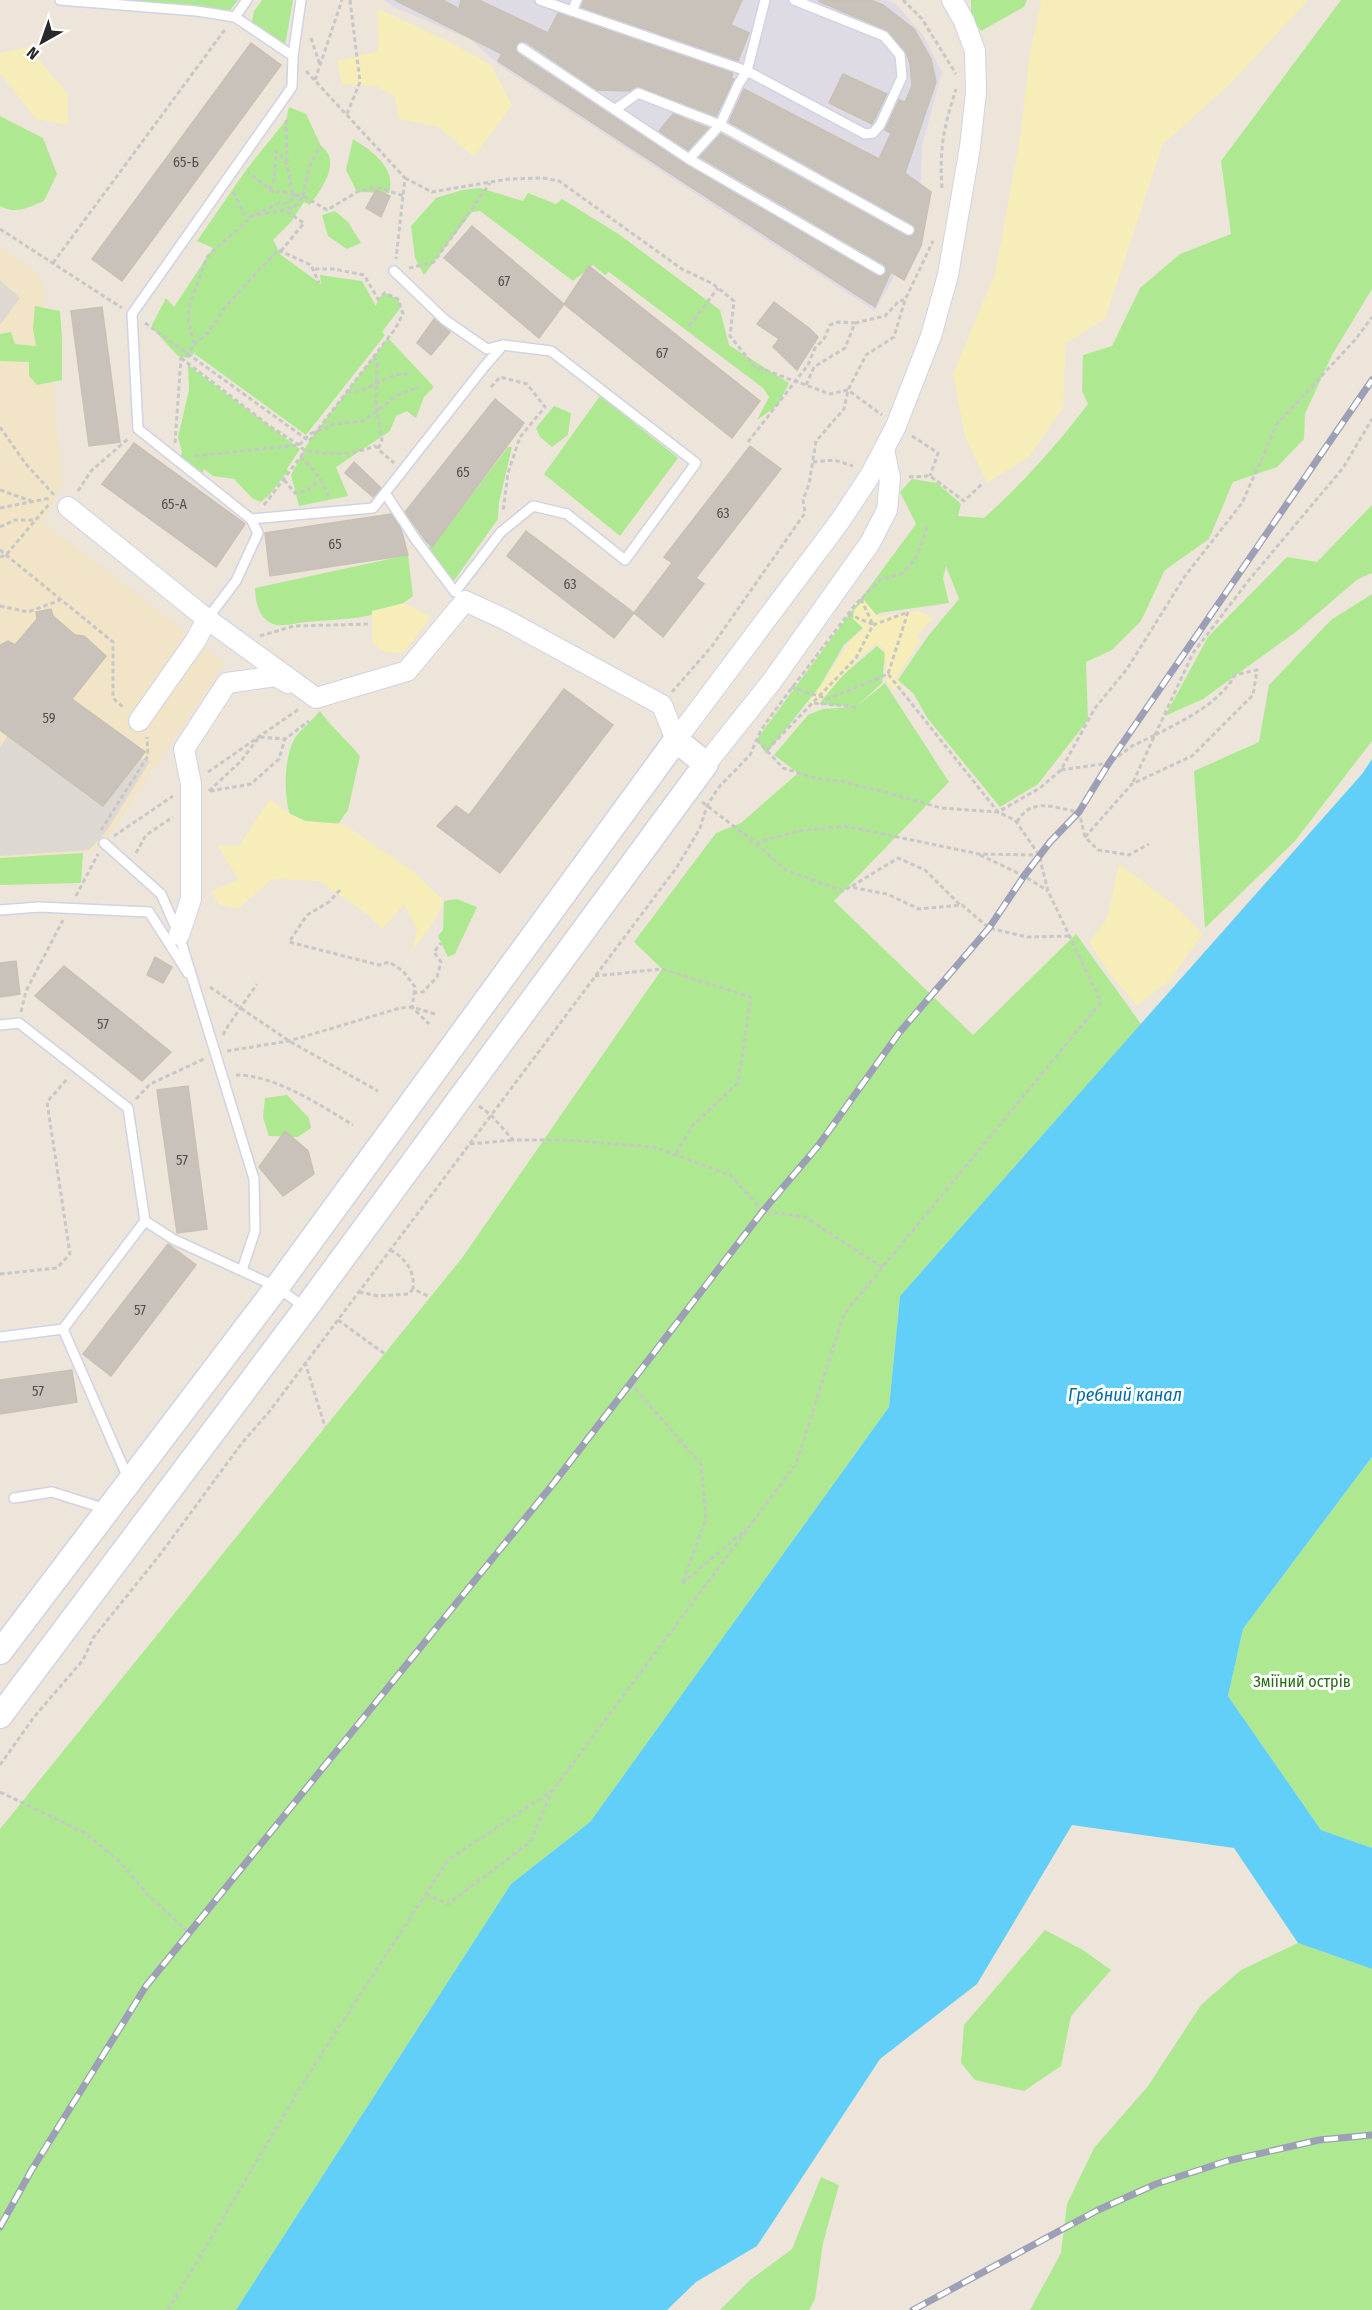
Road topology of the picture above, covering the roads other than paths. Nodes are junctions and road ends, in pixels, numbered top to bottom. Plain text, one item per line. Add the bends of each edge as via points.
1 (60, 0) edge
2 (248, 0) edge
3 (301, 0) edge
4 (540, 0) edge
5 (577, 0) edge
6 (765, 0) edge
7 (794, 0) edge
8 (952, 0) edge
9 (572, 11) junction
10 (235, 17) junction
11 (522, 48) dead end
12 (293, 56) junction
13 (747, 71) junction
14 (616, 109) junction
15 (720, 126) junction
16 (689, 159) junction
17 (909, 230) dead end
18 (880, 270) dead end
19 (394, 271) road end
20 (504, 345) junction
21 (881, 475) junction
22 (385, 493) junction
23 (62, 501) road end
24 (251, 519) junction
25 (460, 596) junction
26 (207, 619) junction
27 (316, 698) junction
28 (139, 721) road end
29 (676, 740) junction
30 (706, 764) junction
31 (104, 843) road end
32 (0, 910) edge
33 (179, 935) junction
34 (194, 983) junction
35 (0, 1025) edge
36 (145, 1221) junction
37 (242, 1270) junction
38 (278, 1287) junction
39 (306, 1308) junction
40 (63, 1329) junction
41 (0, 1337) edge
42 (129, 1482) junction
43 (14, 1498) dead end
44 (108, 1510) junction
45 (0, 1652) edge
46 (0, 1716) edge

1 - 10 lane
2 - 10 lane
3 - 12 lane
4 - 9 lane
5 - 9 lane
6 - 13 lane
7 - 13 lane via 884,36 900,55 902,77 880,125 873,133 865,134
8 - 21 street via 975,51 976,92 970,147 948,275 904,431 884,449
9 - 13 lane
10 - 12 lane
11 - 14 lane
12 - 24 lane via 292,87 132,314 138,429
13 - 15 lane
14 - 15 lane via 638,93
14 - 16 lane
15 - 16 lane
15 - 17 lane
16 - 18 lane
19 - 20 lane via 445,320 487,350
20 - 22 lane
20 - 25 lane via 551,351 696,463 625,560 567,514 533,506 506,528
21 - 29 street via 840,521
21 - 30 street via 887,510 870,543 772,681
22 - 24 lane via 373,508
22 - 25 lane
23 - 26 street
24 - 26 lane via 258,533 236,581
25 - 27 street via 408,671
25 - 29 street via 662,705
26 - 27 street
26 - 28 street
27 - 33 street via 274,676 227,683 184,749 191,784 191,899
29 - 30 street
29 - 38 street
30 - 39 street
31 - 33 lane via 160,894
32 - 34 lane via 39,907 149,912
33 - 34 lane
34 - 37 lane via 254,1179 255,1231
35 - 36 lane via 19,1023 128,1108
36 - 37 lane via 173,1239
36 - 40 lane
37 - 38 lane
38 - 39 lane
38 - 42 street
39 - 46 street
40 - 41 lane
40 - 42 lane
42 - 44 street
43 - 44 lane via 52,1492
44 - 45 street

